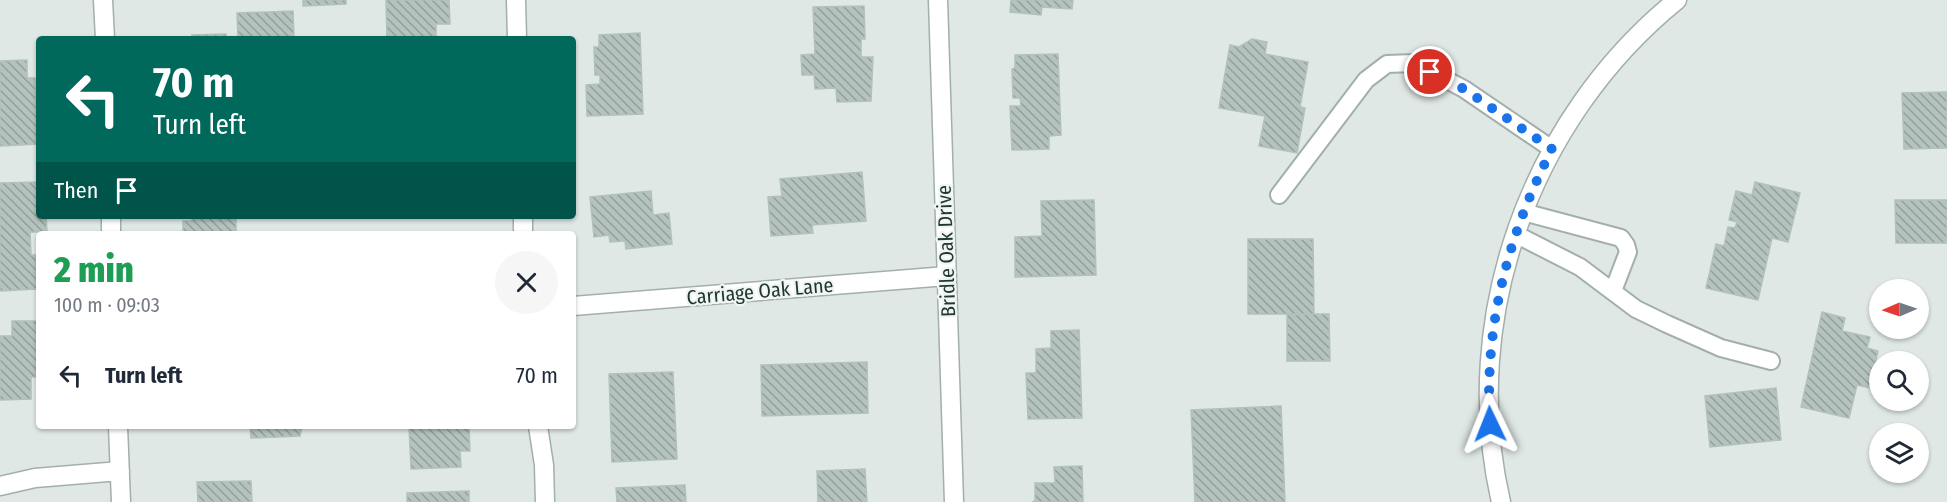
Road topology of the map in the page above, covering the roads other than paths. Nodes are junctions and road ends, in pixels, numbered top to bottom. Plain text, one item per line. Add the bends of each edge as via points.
1 (103, 0) edge
2 (516, 0) edge
3 (938, 0) edge
4 (1677, 0) edge
5 (105, 36) edge
6 (517, 36) edge
7 (1552, 149) junction
8 (1279, 195) dead end
9 (1523, 212) junction
10 (1515, 234) junction
11 (947, 276) junction
12 (1613, 291) junction
13 (576, 306) edge
14 (1771, 361) dead end
15 (118, 429) edge
16 (538, 429) edge
17 (120, 471) junction
18 (0, 486) edge
19 (121, 502) edge
20 (545, 502) edge
21 (954, 502) edge
22 (1501, 502) edge

1 - 5 street
2 - 6 street
3 - 11 street, Bridle Oak Drive
4 - 7 street via 1600,77
7 - 8 lane via 1464,89 1414,63 1388,64 1366,80
7 - 9 street
9 - 10 street
9 - 12 lane via 1621,238 1629,252
10 - 12 lane via 1580,267
10 - 22 street via 1499,297 1490,360 1491,445
11 - 13 street, Carriage Oak Lane
11 - 21 street, Bridle Oak Drive
12 - 14 lane via 1636,309 1721,348
15 - 17 street
16 - 20 street
17 - 18 street via 35,478
17 - 19 street

